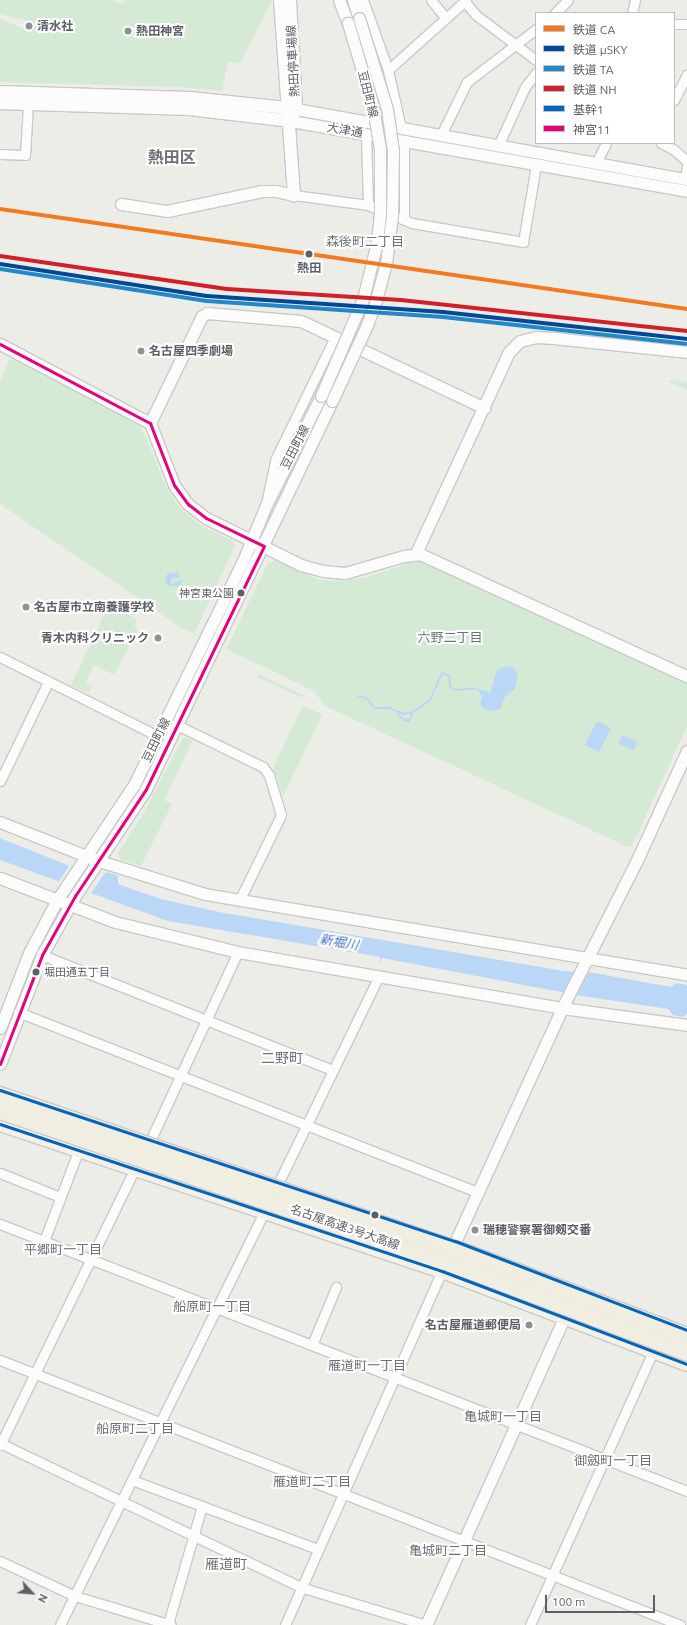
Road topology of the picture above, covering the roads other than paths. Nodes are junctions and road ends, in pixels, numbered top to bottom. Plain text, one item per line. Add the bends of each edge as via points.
1 (280, 0) edge
2 (290, 0) edge
3 (339, 0) edge
4 (353, 0) edge
5 (363, 0) edge
6 (431, 0) edge
7 (568, 0) edge
8 (635, 0) edge
9 (465, 1) edge
10 (558, 12) edge
11 (632, 12) edge
12 (445, 17) junction
13 (675, 24) edge
14 (687, 24) edge
15 (535, 30) edge
16 (518, 46) junction
17 (535, 59) edge
18 (388, 70) junction
19 (535, 74) edge
20 (687, 74) edge
21 (0, 92) edge
22 (675, 98) edge
23 (0, 103) edge
24 (28, 105) junction
25 (291, 109) junction
26 (291, 121) junction
27 (401, 128) junction
28 (366, 134) junction
29 (441, 135) junction
30 (404, 141) junction
31 (606, 144) edge
32 (663, 144) edge
33 (498, 146) junction
34 (0, 154) edge
35 (687, 161) edge
36 (596, 163) junction
37 (536, 165) junction
38 (687, 166) edge
39 (686, 179) edge
40 (687, 191) edge
41 (294, 195) junction
42 (121, 204) dead end
43 (368, 205) junction
44 (404, 219) junction
45 (335, 338) junction
46 (0, 346) edge
47 (687, 352) edge
48 (484, 408) junction
49 (150, 423) junction
50 (267, 503) junction
51 (251, 540) junction
52 (264, 546) junction
53 (416, 553) junction
54 (0, 657) edge
55 (687, 676) edge
56 (48, 682) junction
57 (177, 725) junction
58 (158, 736) junction
59 (687, 751) edge
60 (0, 781) edge
61 (0, 822) edge
62 (85, 861) junction
63 (96, 866) junction
64 (0, 878) edge
65 (61, 896) junction
66 (240, 899) junction
67 (73, 900) junction
68 (238, 952) junction
69 (42, 955) junction
70 (585, 962) junction
71 (687, 975) edge
72 (379, 976) junction
73 (564, 1004) junction
74 (4, 1007) edge
75 (18, 1012) junction
76 (206, 1020) junction
77 (687, 1025) edge
78 (0, 1028) edge
79 (0, 1064) edge
80 (334, 1070) junction
81 (180, 1076) junction
82 (0, 1090) edge
83 (0, 1095) edge
84 (0, 1111) edge
85 (0, 1124) edge
86 (307, 1125) junction
87 (151, 1139) junction
88 (79, 1149) junction
89 (135, 1168) junction
90 (0, 1173) edge
91 (280, 1182) junction
92 (478, 1192) junction
93 (60, 1197) junction
94 (297, 1210) junction
95 (264, 1211) junction
96 (0, 1224) edge
97 (44, 1241) junction
98 (455, 1242) junction
99 (90, 1260) junction
100 (442, 1271) junction
101 (336, 1287) dead end
102 (216, 1308) junction
103 (564, 1318) junction
104 (687, 1330) edge
105 (687, 1336) edge
106 (312, 1345) junction
107 (687, 1346) edge
108 (653, 1351) junction
109 (687, 1353) edge
110 (0, 1360) edge
111 (687, 1364) edge
112 (35, 1373) junction
113 (394, 1377) junction
114 (160, 1422) junction
115 (516, 1424) junction
116 (0, 1444) edge
117 (604, 1458) junction
118 (132, 1480) junction
119 (687, 1491) edge
120 (343, 1494) junction
121 (121, 1501) junction
122 (202, 1506) junction
123 (194, 1536) junction
124 (465, 1541) junction
125 (318, 1549) junction
126 (0, 1561) edge
127 (552, 1575) junction
128 (300, 1588) junction
129 (75, 1596) junction
130 (687, 1620) edge
131 (60, 1625) edge
132 (170, 1625) edge
133 (285, 1625) edge
134 (426, 1625) edge
135 (530, 1625) edge
136 (680, 1625) edge
137 (685, 1625) edge

1 - 25 main road, 熱田停車場線
2 - 25 main road, 熱田停車場線
3 - 50 street, 豆田町線, bridge via 373,107 380,149 380,213 377,242 363,299 320,396
4 - 52 street, 豆田町線, bridge via 387,109 393,151 392,216 386,263 367,325
5 - 18 street
6 - 12 street
7 - 10 street
8 - 11 street
9 - 12 street
9 - 16 street via 476,15
12 - 18 street
13 - 14 street
15 - 16 street
16 - 17 street
16 - 29 street via 467,82
18 - 27 street
19 - 33 street via 525,87
20 - 22 street
21 - 25 main road, 大津通 via 190,98
23 - 24 main road, 大津通
24 - 26 main road, 大津通 via 189,109
24 - 34 street via 25,155
25 - 26 main road, 熱田停車場線
25 - 27 street, 大津通
26 - 28 street, 大津通
26 - 41 main road, 熱田停車場線
27 - 29 street, 大津通
28 - 30 street, 大津通
28 - 43 street
29 - 33 street, 大津通
30 - 37 street, 大津通
30 - 44 street
31 - 36 street
32 - 35 street
33 - 36 street, 大津通
36 - 39 street, 大津通
37 - 40 street, 大津通
37 - 44 street via 523,242
38 - 39 street
41 - 42 street via 262,191 168,211
41 - 43 street
43 - 44 street
45 - 48 street
45 - 49 street via 301,320 207,313 202,316
45 - 50 street via 275,460
46 - 49 street
47 - 48 street via 554,338 528,338 509,352
48 - 53 street
49 - 51 street via 174,485 188,504 206,518
50 - 51 street, 豆田町線
51 - 52 street
51 - 58 street, 豆田町線
52 - 53 street via 301,565 345,573
52 - 57 street, 豆田町線
53 - 55 street
54 - 56 street
56 - 58 street
56 - 60 street
57 - 63 street, 豆田町線 via 134,811
57 - 66 street via 263,767 269,775 281,815
58 - 62 street, 豆田町線 via 135,783
59 - 70 street via 637,860
61 - 62 street
62 - 63 street
62 - 65 street, 豆田町線
63 - 66 street via 205,894
63 - 67 street, 豆田町線
64 - 65 street
65 - 67 street
65 - 74 street
66 - 70 street
67 - 68 street via 147,932
67 - 69 street
68 - 72 street
68 - 76 street
69 - 75 street
69 - 76 street
70 - 71 street
70 - 73 street
72 - 73 street
72 - 80 street
73 - 77 street
73 - 92 street
74 - 78 street
75 - 79 street
75 - 81 street
76 - 80 street
76 - 81 street
80 - 86 street
81 - 86 street
81 - 87 street
82 - 87 main road
83 - 105 highway, 名古屋高速3号大高線, bridge via 470,1254
84 - 94 highway, 名古屋高速3号大高線, bridge
85 - 88 main road
86 - 91 street
86 - 92 street
87 - 91 main road
88 - 89 main road
88 - 93 street
89 - 95 main road
89 - 99 street
90 - 93 street
91 - 95 street
91 - 98 main road
92 - 98 street
93 - 97 street
94 - 107 highway, bridge via 361,1226 538,1289
94 - 109 highway, 名古屋高速3号大高線, bridge via 465,1269
95 - 100 main road
95 - 102 street
96 - 97 street
97 - 99 street
98 - 100 street
98 - 104 main road
99 - 102 street
99 - 112 street
100 - 103 main road
100 - 113 street
101 - 106 street
102 - 106 street
102 - 114 street
103 - 108 main road
103 - 115 street
106 - 113 street
108 - 111 main road
108 - 117 street
110 - 112 street
112 - 114 street
112 - 116 street
113 - 115 street
113 - 120 street
114 - 118 street
114 - 120 street
115 - 117 street
115 - 124 street
116 - 121 street
117 - 119 street
117 - 127 street
118 - 121 street
118 - 122 street
120 - 124 street
120 - 125 street
121 - 123 street
121 - 129 street
122 - 123 street
122 - 125 street
123 - 128 street
123 - 132 street
124 - 127 street
124 - 134 street
125 - 128 street
126 - 129 street
127 - 135 street
127 - 136 street
128 - 133 street
128 - 134 street
129 - 131 street
129 - 132 street
130 - 137 street

